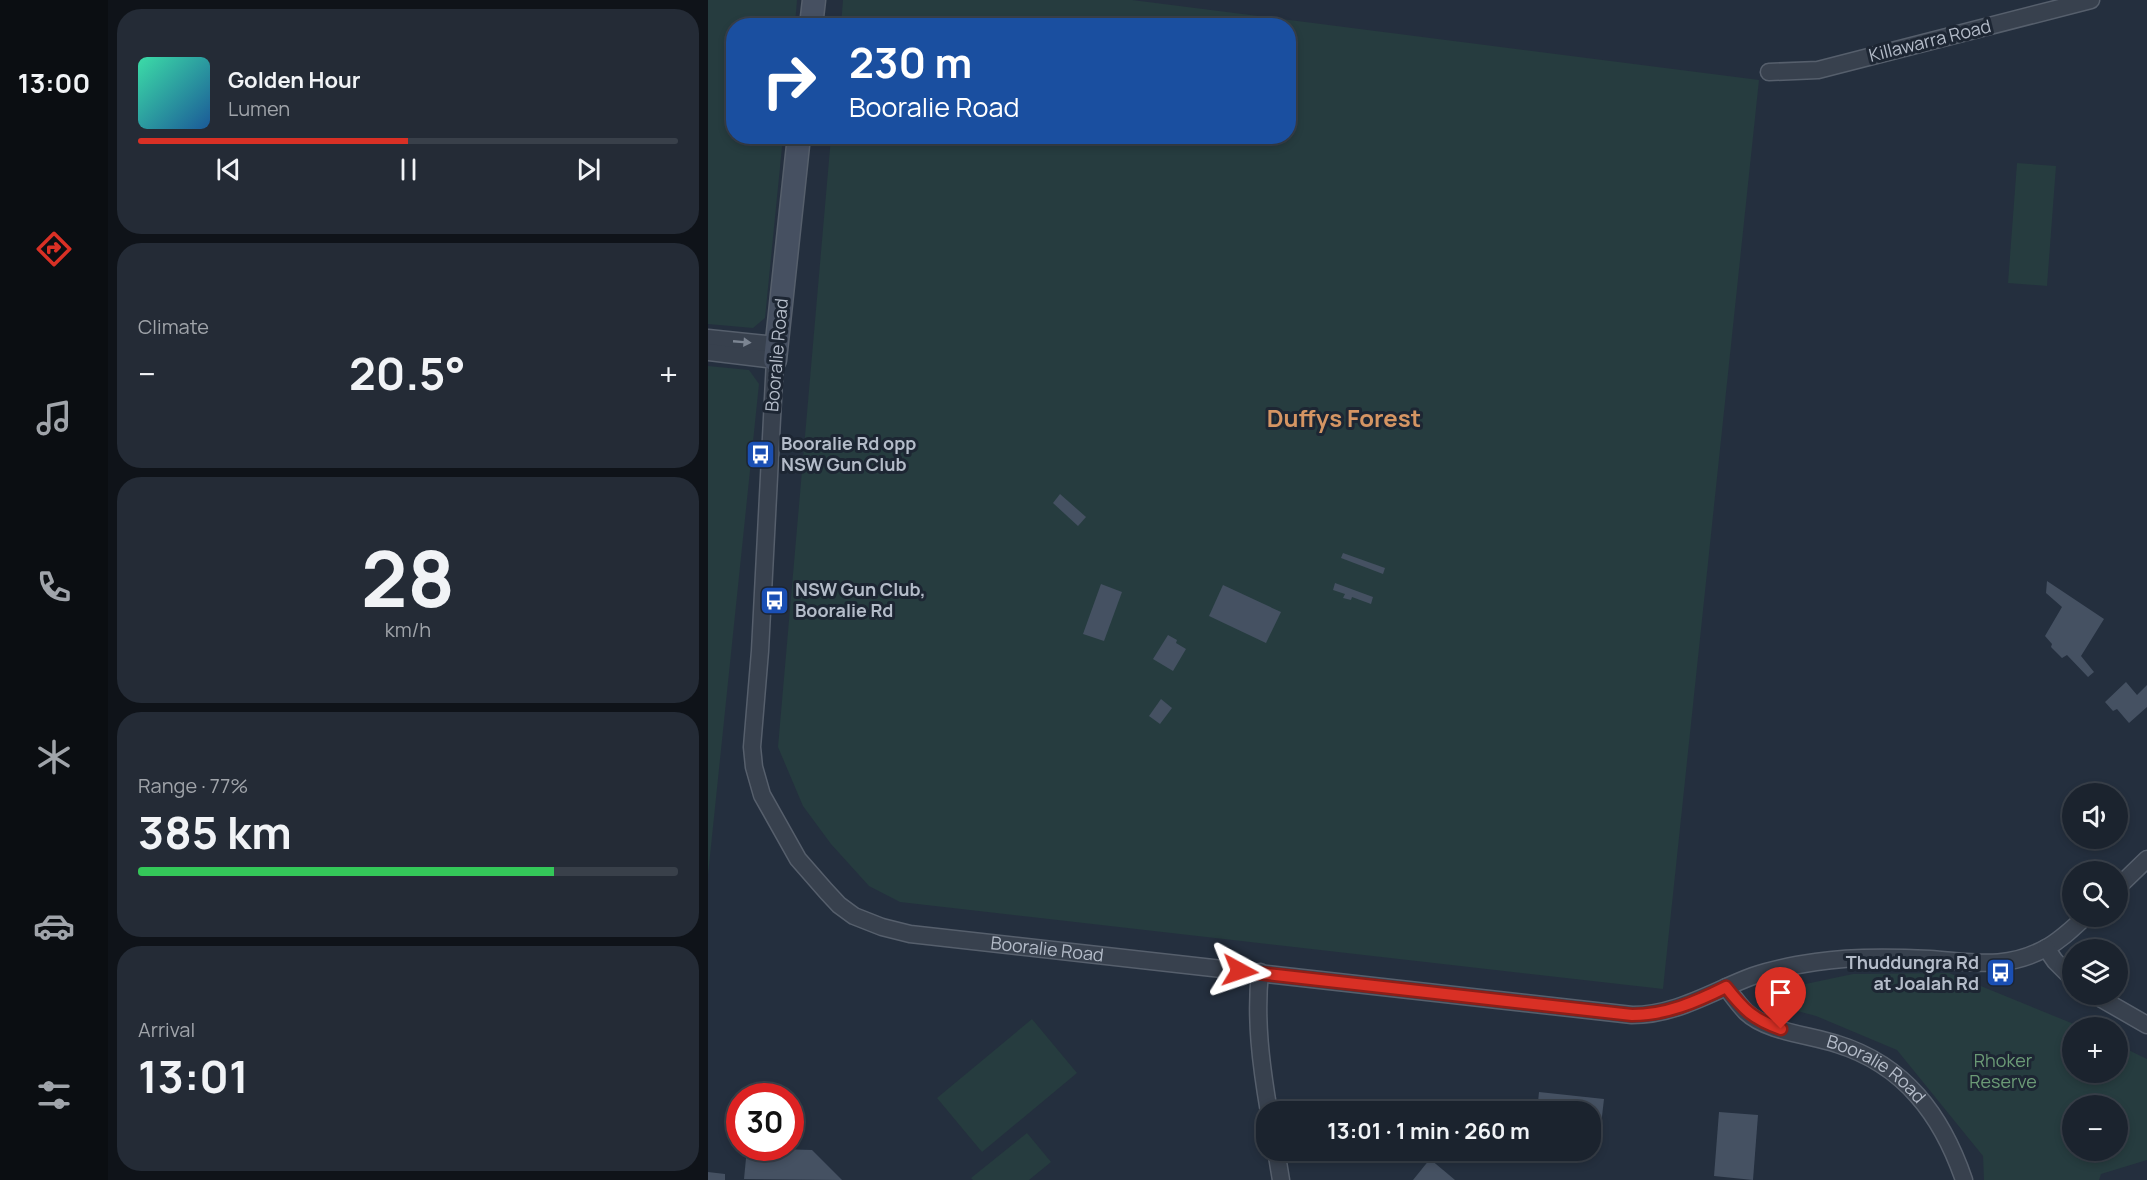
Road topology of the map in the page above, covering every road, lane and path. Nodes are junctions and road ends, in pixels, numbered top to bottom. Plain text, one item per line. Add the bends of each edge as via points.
1 (814, 0) edge
2 (2091, 0) edge
3 (813, 18) edge
4 (1769, 72) dead end
5 (798, 144) edge
6 (708, 338) edge
7 (708, 352) edge
8 (776, 352) junction
9 (2147, 858) edge
10 (2128, 877) edge
11 (2074, 927) edge
12 (2046, 948) junction
13 (2062, 969) edge
14 (1260, 972) junction
15 (1726, 987) junction
16 (2112, 1005) edge
17 (2147, 1025) edge
18 (1267, 1101) edge
19 (1278, 1161) edge
20 (1281, 1180) edge
21 (1964, 1180) edge

1 - 3 street
2 - 4 street, Killawarra Road via 1818,70
5 - 8 street, Booralie Road
6 -> 8 street
7 - 8 street
8 - 14 street, Booralie Road via 752,747 762,795 798,859 854,916 910,934
9 - 10 street
11 - 12 street
12 - 13 street
12 - 15 street via 1992,964 1891,957 1835,959 1772,970
14 - 15 street, Booralie Road via 1632,1015 1672,1010
14 - 18 street via 1258,1030
15 - 21 street, Booralie Road via 1756,1019 1853,1049 1896,1074 1930,1109
16 - 17 street
19 - 20 street

